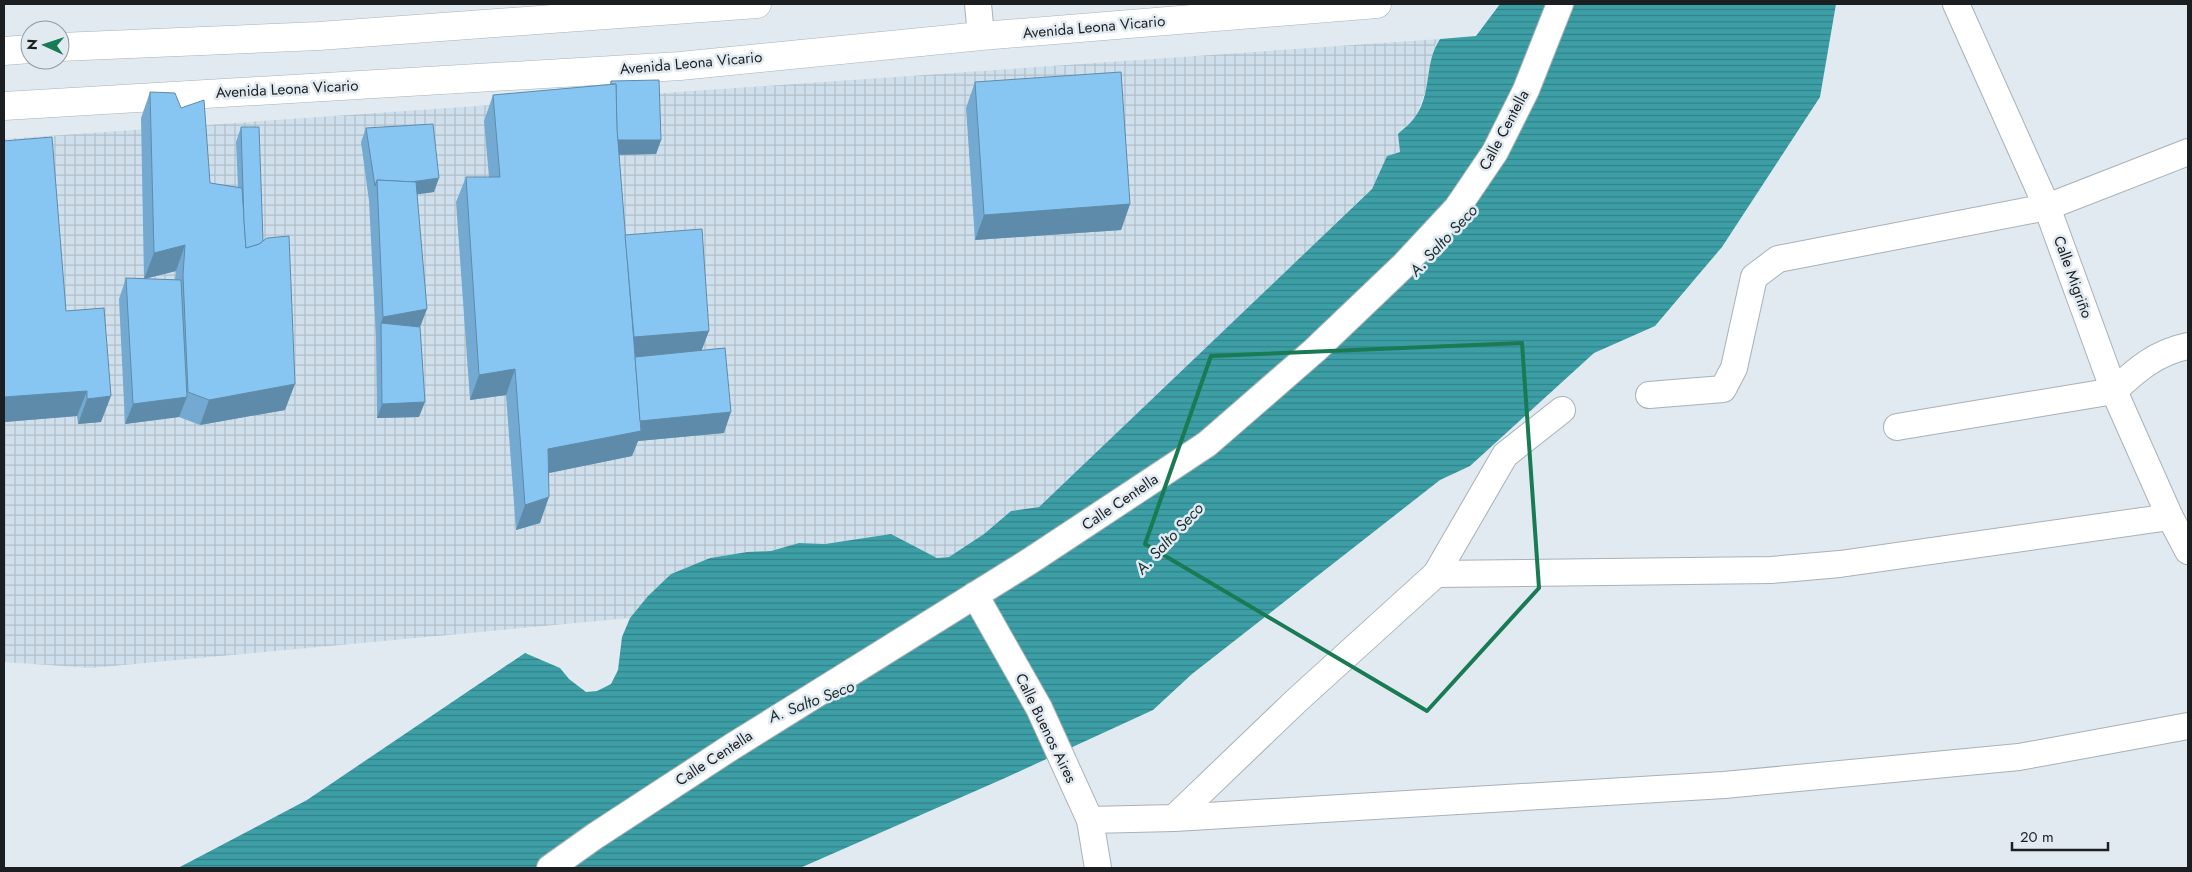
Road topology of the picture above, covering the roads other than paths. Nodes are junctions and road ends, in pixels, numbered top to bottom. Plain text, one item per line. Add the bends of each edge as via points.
1 (756, 4) edge
2 (978, 4) edge
3 (1377, 4) edge
4 (1560, 4) edge
5 (1956, 4) edge
6 (981, 36) junction
7 (70, 47) edge
8 (20, 50) edge
9 (4, 51) edge
10 (4, 106) edge
11 (2188, 152) edge
12 (2047, 207) junction
13 (2188, 346) edge
14 (2114, 391) junction
15 (1649, 395) dead end
16 (1562, 410) dead end
17 (1897, 427) dead end
18 (2170, 517) junction
19 (2188, 551) edge
20 (1436, 574) junction
21 (975, 595) junction
22 (2188, 726) edge
23 (1174, 818) junction
24 (1090, 820) junction
25 (550, 868) edge
26 (1098, 868) edge

1 - 7 street via 319,36
2 - 6 street
3 - 6 street, Avenida Leona Vicario
4 - 21 street, Calle Centella via 1526,90 1495,152 1457,208 1403,266 1315,350 1207,444
5 - 12 street, Calle Migriño
6 - 10 street, Avenida Leona Vicario via 680,66
8 - 9 street
11 - 12 street
12 - 14 street, Calle Migriño
12 - 15 street via 1778,259 1754,277 1734,368 1723,389
13 - 14 street via 2140,366
14 - 17 street
14 - 18 street, Calle Migriño
16 - 20 street via 1505,455
18 - 19 street, Calle Migriño
18 - 20 street via 1840,564 1771,570
20 - 23 street
21 - 24 street, Calle Buenos Aires via 1040,708
21 - 25 street, Calle Centella via 803,701
22 - 23 street via 2019,757 1724,785
23 - 24 street
24 - 26 street, Calle Buenos Aires

